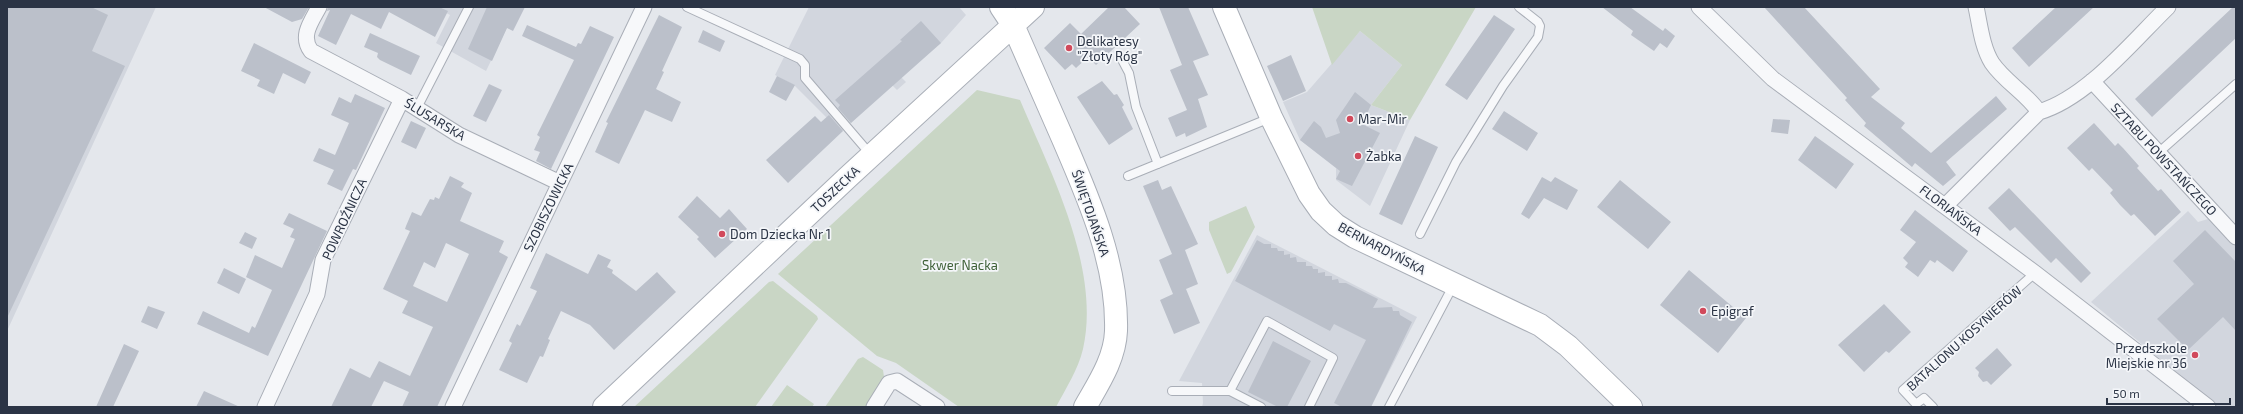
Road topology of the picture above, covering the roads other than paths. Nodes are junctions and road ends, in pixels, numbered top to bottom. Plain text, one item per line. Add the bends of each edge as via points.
1 (319, 7) edge
2 (644, 7) edge
3 (687, 7) edge
4 (1001, 7) edge
5 (1033, 7) edge
6 (1224, 7) edge
7 (1519, 7) edge
8 (1699, 7) edge
9 (1976, 7) edge
10 (2168, 7) edge
11 (466, 8) edge
12 (1013, 25) junction
13 (1120, 56) dead end
14 (2092, 81) junction
15 (2236, 84) edge
16 (402, 99) junction
17 (417, 108) junction
18 (2039, 112) junction
19 (1271, 117) junction
20 (2158, 153) junction
21 (872, 155) junction
22 (1158, 164) junction
23 (1128, 176) dead end
24 (560, 183) junction
25 (1945, 206) junction
26 (1420, 234) dead end
27 (2236, 237) edge
28 (2035, 273) junction
29 (1453, 285) junction
30 (1172, 391) dead end
31 (1230, 391) junction
32 (1915, 406) edge
33 (265, 407) edge
34 (453, 407) edge
35 (604, 407) edge
36 (874, 407) edge
37 (937, 407) edge
38 (1085, 407) edge
39 (1261, 407) edge
40 (1309, 407) edge
41 (1389, 407) edge
42 (1631, 407) edge
43 (1933, 407) edge
44 (2208, 407) edge

1 - 16 street, ŚLUSARSKA via 306,35 306,44 312,51
2 - 24 street, SZOBISZOWICKA
3 - 21 lane via 800,59 805,65 805,78
4 - 12 street, ŚWIĘTOJAŃSKA
5 - 12 street, TOSZECKA
6 - 19 street, BERNARDYŃSKA
7 - 26 lane via 1538,22 1538,37 1503,86 1456,162
8 - 25 street, FLORIAŃSKA via 1773,79
9 - 18 street via 1985,46 1992,63 2030,99
10 - 14 street
11 - 17 lane
12 - 21 street, TOSZECKA
12 - 38 street, ŚWIĘTOJAŃSKA via 1086,192 1108,263 1116,332 1110,359
13 - 22 lane via 1129,73 1136,107
14 - 18 street via 2067,100
14 - 20 street, SZTABU POWSTAŃCZEGO
15 - 20 lane
16 - 17 street, ŚLUSARSKA
16 - 33 street, POWROŹNICZA via 323,260 317,294
17 - 24 street, ŚLUSARSKA via 460,135
18 - 25 street
19 - 22 lane
19 - 29 street, BERNARDYŃSKA via 1308,194 1336,226
20 - 27 street, SZTABU POWSTAŃCZEGO
21 - 35 street, TOSZECKA
22 - 23 lane
24 - 34 street, SZOBISZOWICKA
25 - 28 street, FLORIAŃSKA
28 - 32 lane, BATALIONU KOSYNIERÓW via 1903,390
28 - 44 street, FLORIAŃSKA
29 - 41 lane
29 - 42 street, BERNARDYŃSKA via 1510,309 1540,325 1568,346
30 - 31 lane
31 - 39 lane
31 - 40 lane via 1267,321 1333,358
32 - 43 lane, BATALIONU KOSYNIERÓW via 1924,398
36 - 37 street via 889,383 897,381

